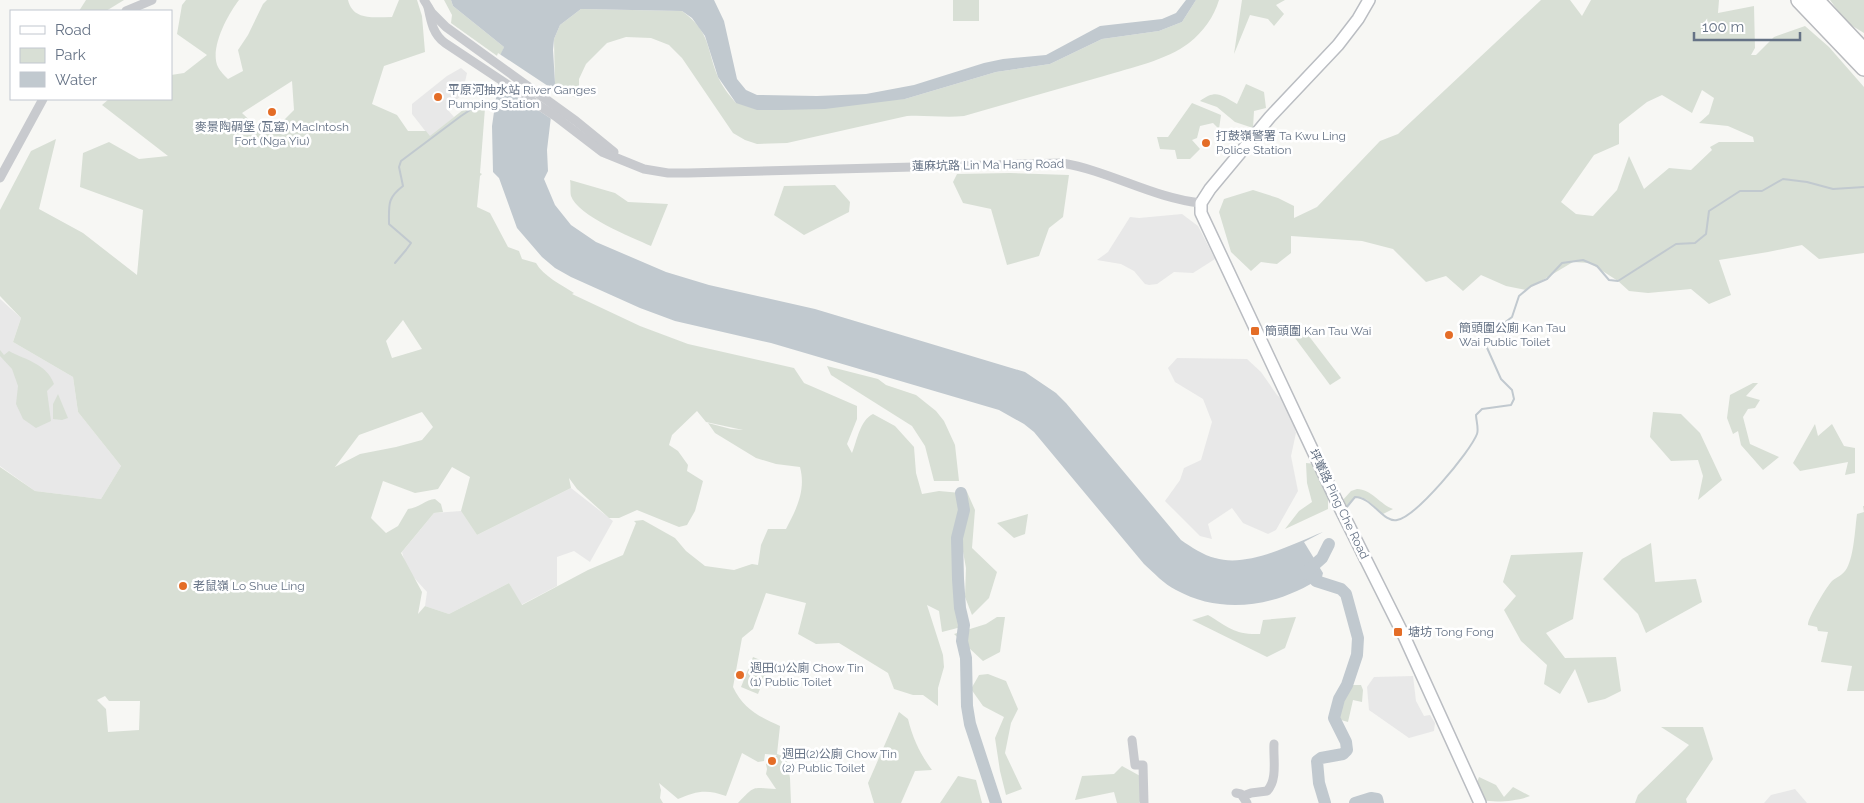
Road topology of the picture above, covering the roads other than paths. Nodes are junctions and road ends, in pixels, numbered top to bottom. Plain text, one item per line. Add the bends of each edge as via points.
1 (152, 0) edge
2 (1369, 0) edge
3 (1799, 0) edge
4 (1816, 0) edge
5 (426, 4) edge
6 (128, 10) edge
7 (1864, 51) edge
8 (1864, 68) edge
9 (42, 100) edge
10 (558, 113) junction
11 (0, 178) edge
12 (1201, 203) junction
13 (1132, 740) dead end
14 (1274, 744) dead end
15 (1242, 797) edge
16 (1144, 803) edge
17 (1480, 803) edge

1 - 6 street
2 - 12 street via 1338,45 1270,117
3 - 8 highway
4 - 7 highway
5 - 10 street, 蓮麻坑路 Lin Ma Hang Road via 446,27
5 - 10 street, 蓮麻坑路 Lin Ma Hang Road via 432,28 439,38
9 - 11 street
10 - 12 street, 蓮麻坑路 Lin Ma Hang Road via 626,162 668,173 1062,163 1175,199
12 - 17 street, 坪輋路 Ping Che Road via 1204,220
13 - 16 street via 1135,765 1143,766
14 - 15 street via 1271,787

